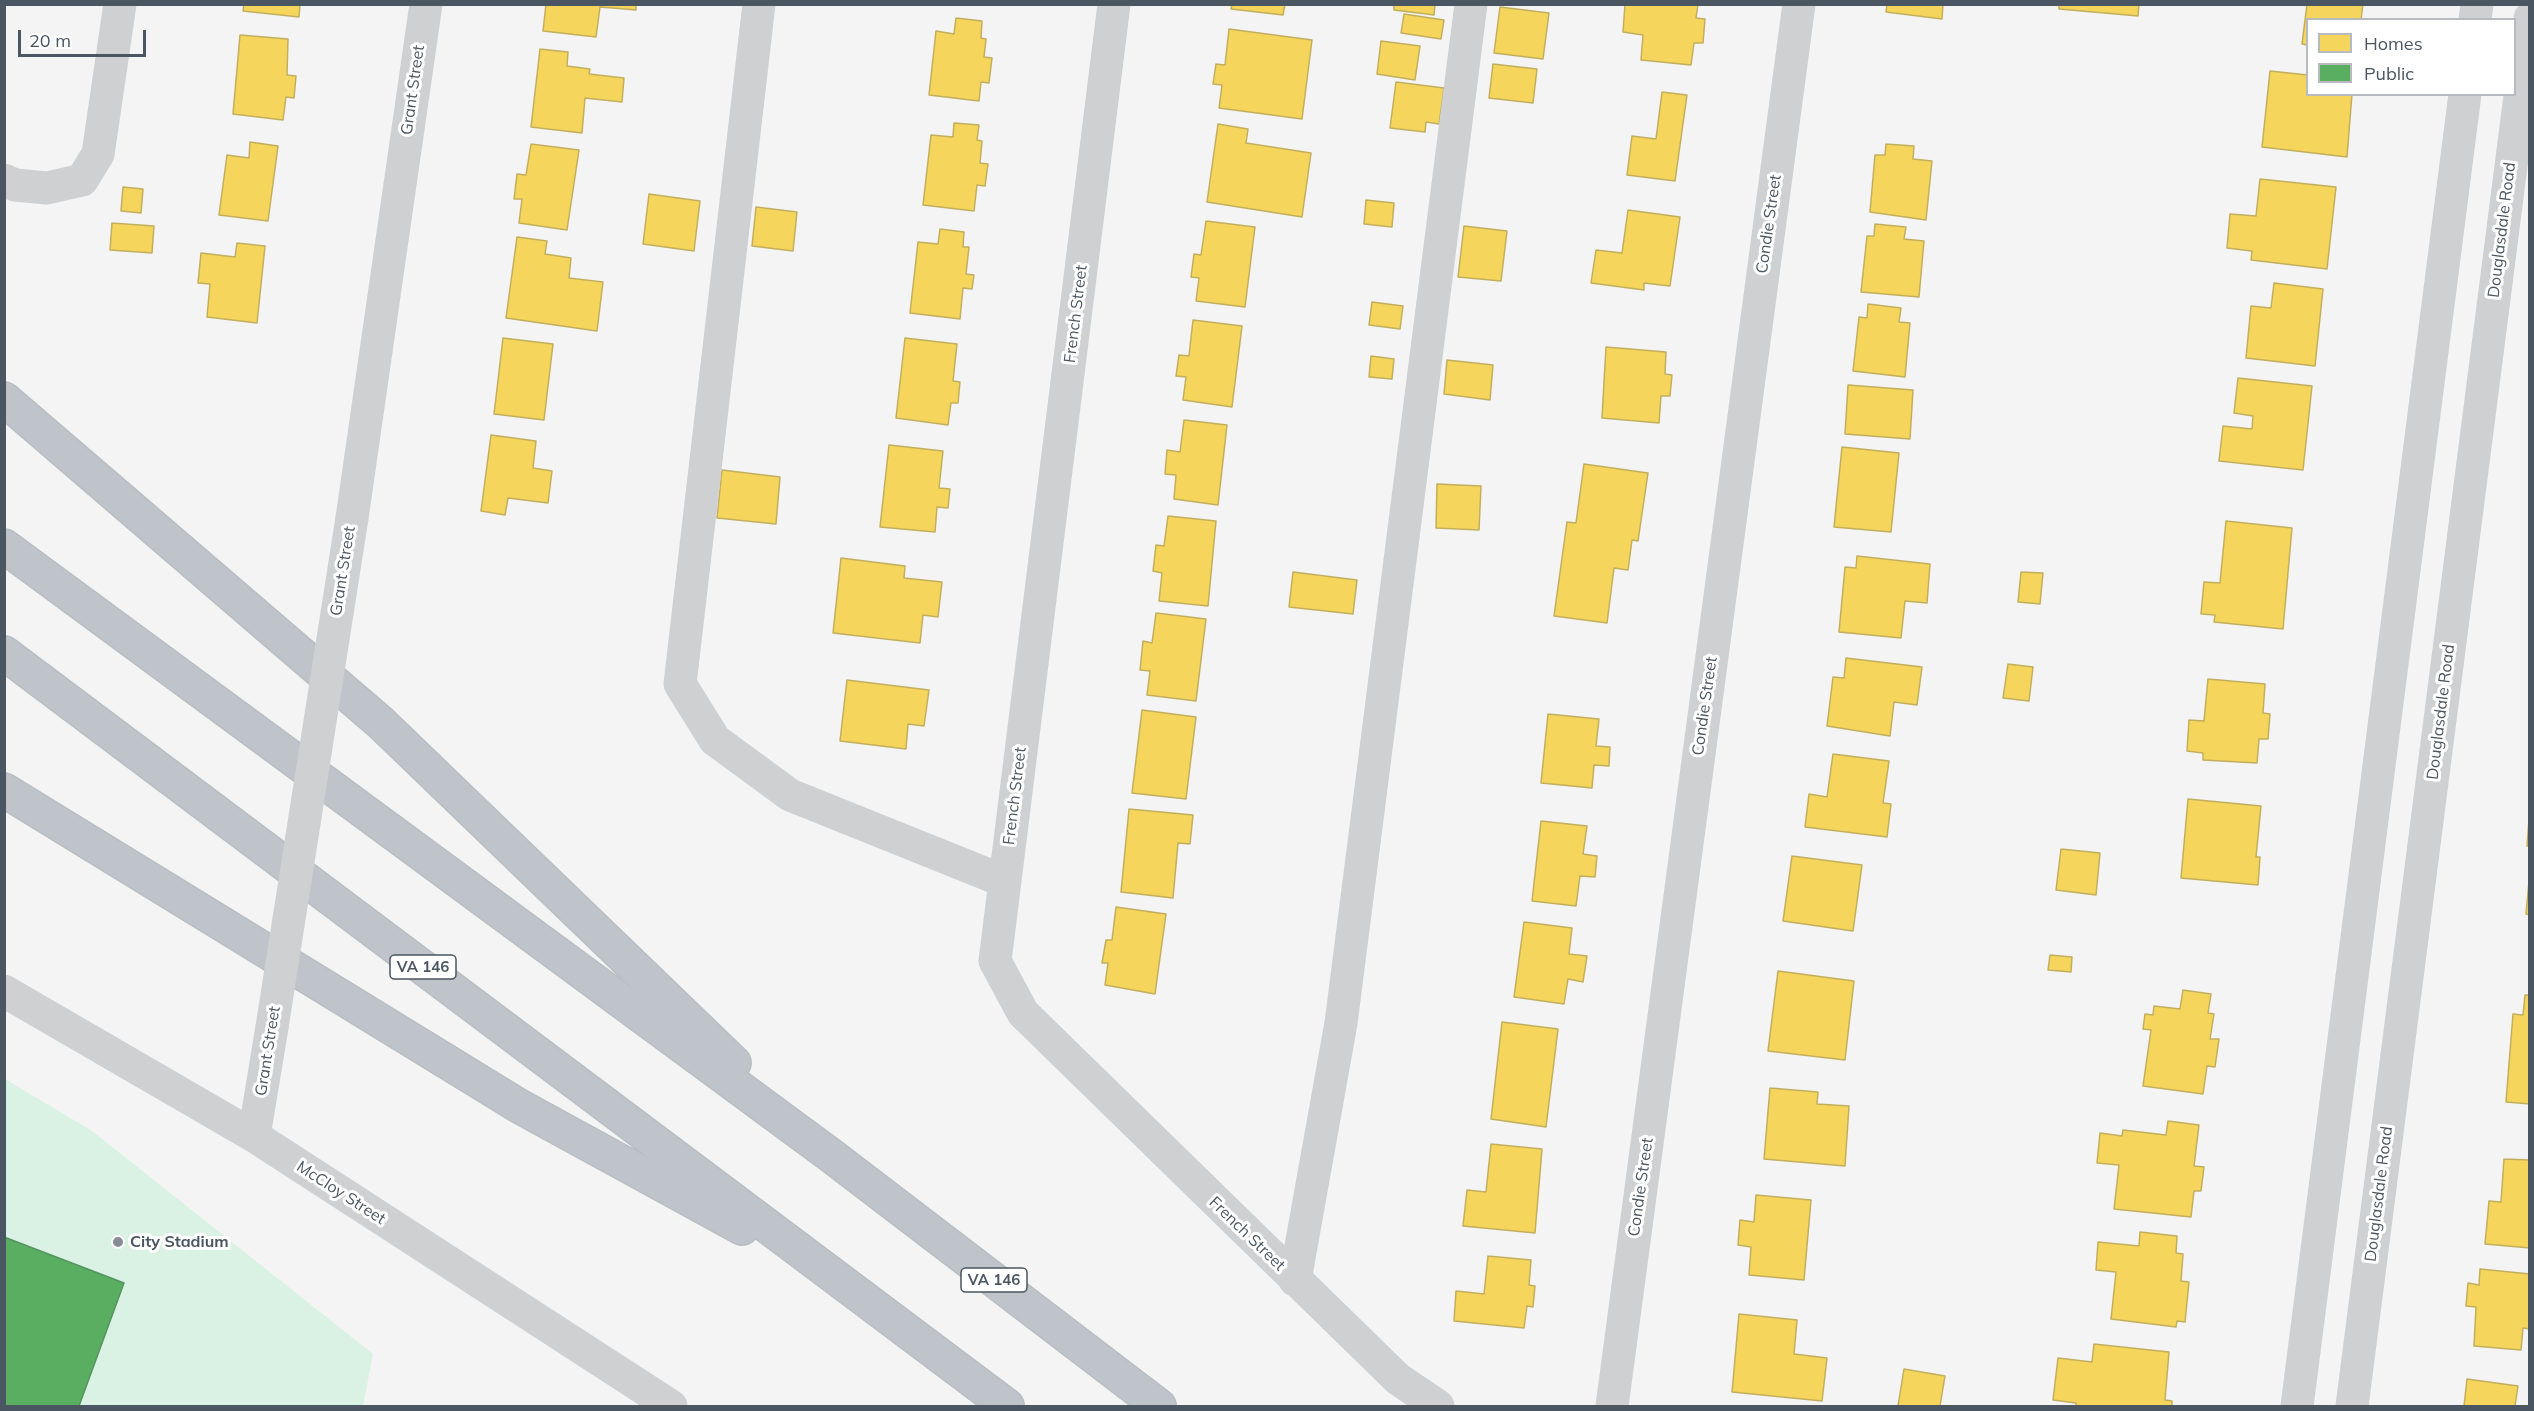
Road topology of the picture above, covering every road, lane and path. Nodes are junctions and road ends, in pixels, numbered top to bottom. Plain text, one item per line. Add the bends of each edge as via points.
1 (120, 4) edge
2 (426, 4) edge
3 (759, 4) edge
4 (1114, 4) edge
5 (1471, 4) edge
6 (1798, 4) edge
7 (2529, 18) edge
8 (2465, 96) edge
9 (4, 180) edge
10 (4, 399) edge
11 (4, 546) edge
12 (4, 652) edge
13 (4, 790) edge
14 (1004, 881) junction
15 (4, 991) edge
16 (254, 1136) junction
17 (829, 1154) junction
18 (1295, 1280) junction
19 (841, 1282) junction
20 (671, 1407) edge
21 (1007, 1407) edge
22 (1159, 1407) edge
23 (1438, 1407) edge
24 (1612, 1407) edge
25 (2297, 1407) edge
26 (2352, 1407) edge

1 - 9 street via 98,154 82,180 47,188
2 - 16 street, Grant Street, bridge via 352,518
3 - 14 street via 680,684 715,740 790,795
4 - 14 street, French Street
5 - 18 street via 1341,1023
6 - 24 street, Condie Street
7 - 26 street, Douglasdale Road
8 - 25 street
10 - 17 highway via 381,723
11 - 17 highway, VA 146
12 - 19 highway, VA 146
13 - 19 highway via 519,1107
14 - 18 street, French Street via 995,961 1023,1013
15 - 16 street, McCloy Street
16 - 20 street, McCloy Street
17 - 22 highway, VA 146
18 - 23 street, French Street via 1398,1379
19 - 21 highway, VA 146

